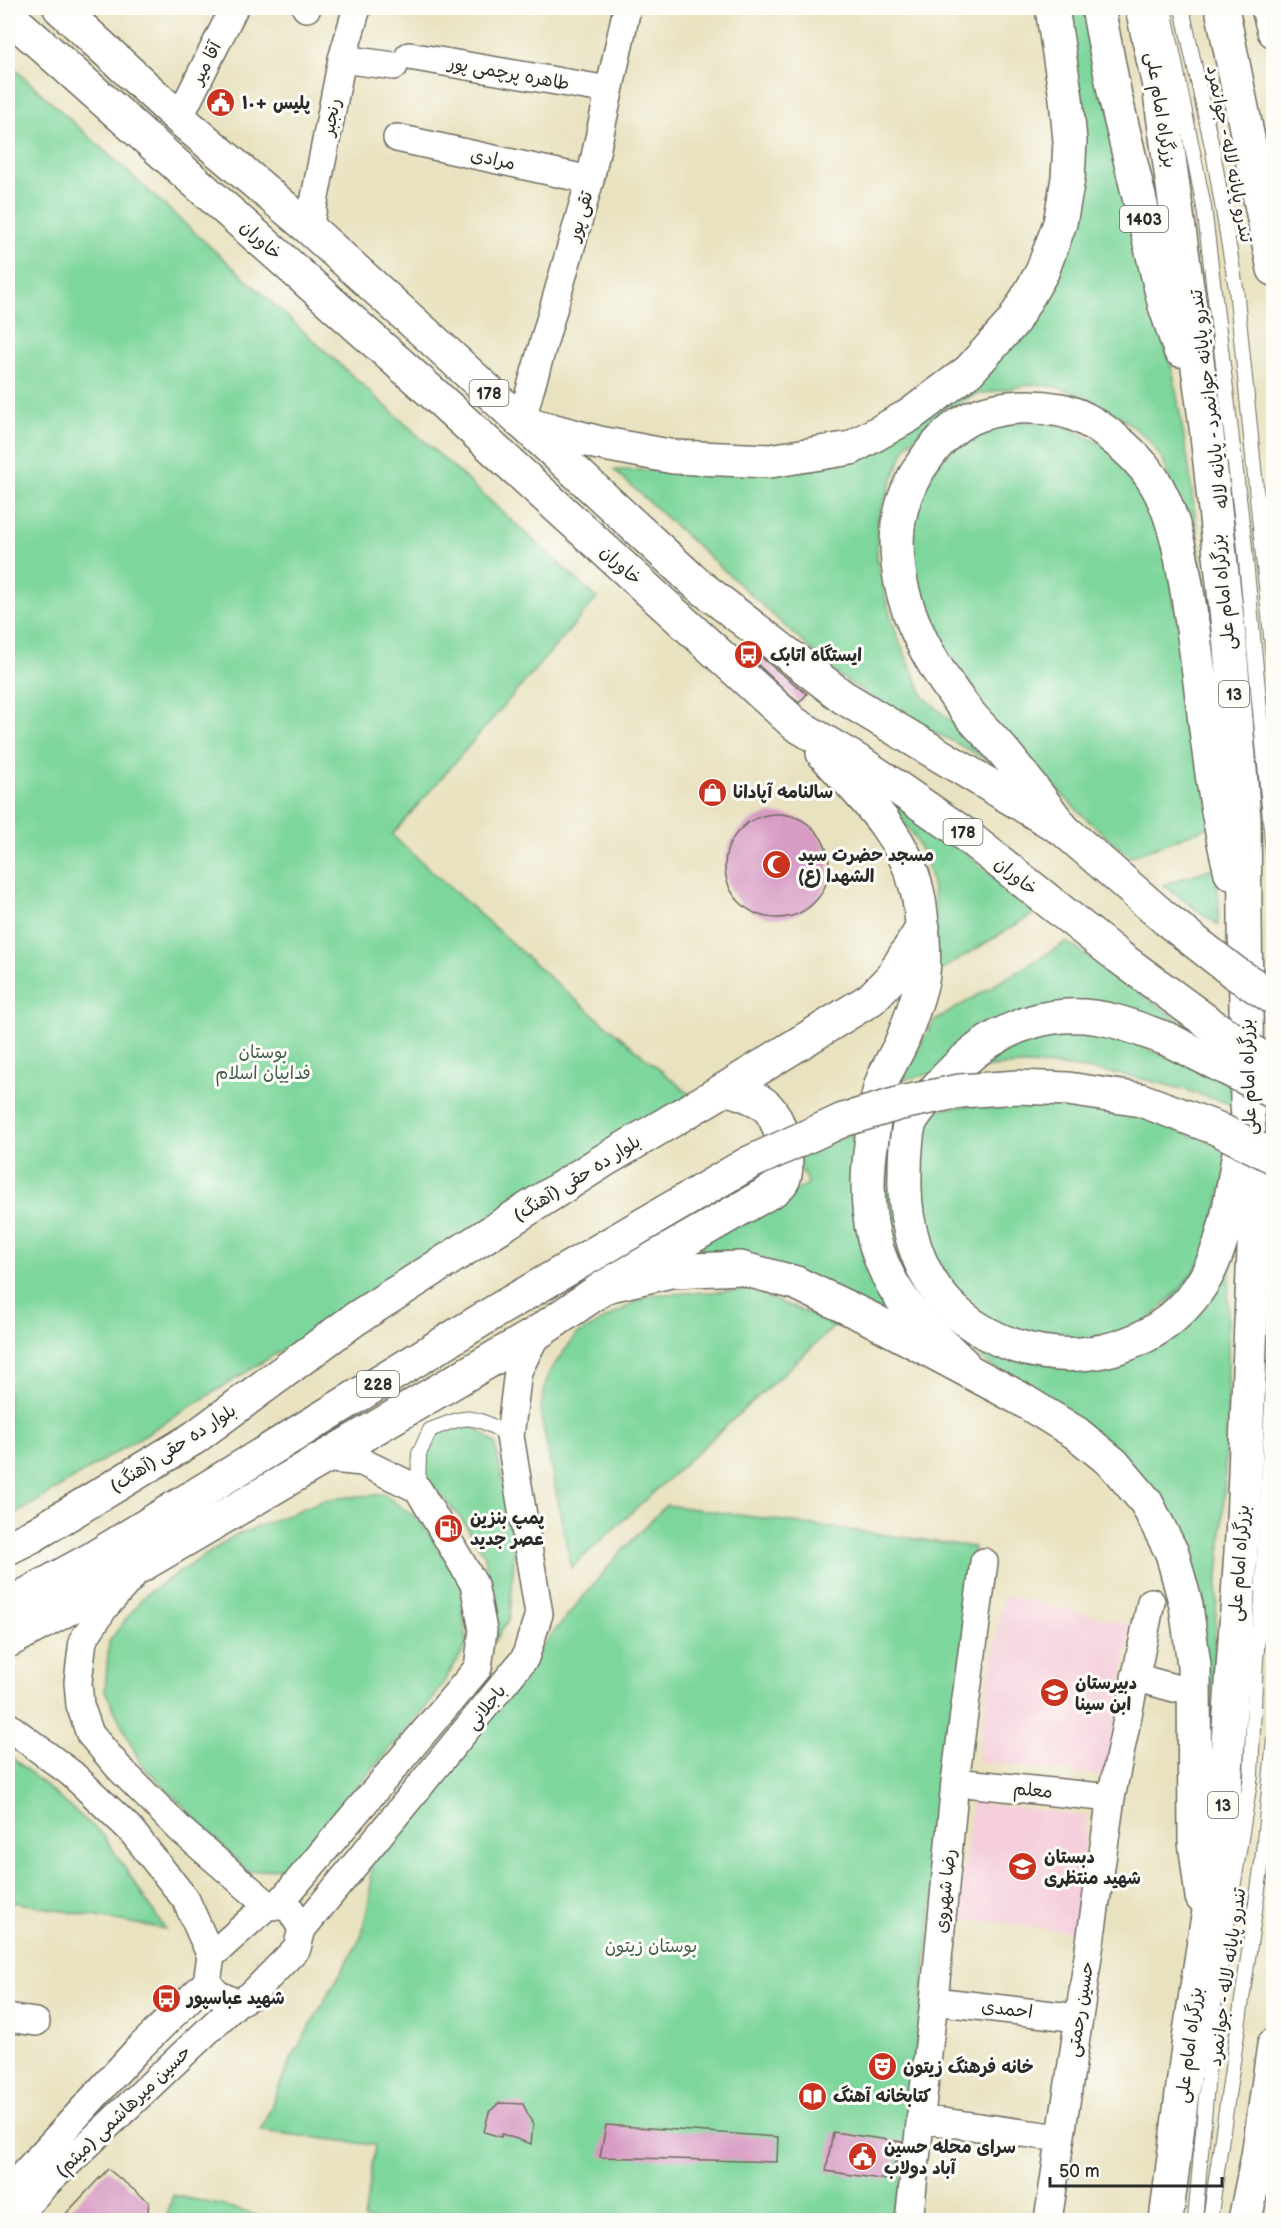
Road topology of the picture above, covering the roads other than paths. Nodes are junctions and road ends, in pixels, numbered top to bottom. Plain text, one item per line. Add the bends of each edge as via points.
1 (234, 8) edge
2 (357, 8) edge
3 (621, 8) edge
4 (1052, 8) edge
5 (1098, 8) edge
6 (1142, 8) edge
7 (1164, 8) edge
8 (1182, 8) edge
9 (1222, 8) edge
10 (1268, 8) edge
11 (77, 14) edge
12 (8, 15) edge
13 (1274, 31) edge
14 (342, 59) junction
15 (609, 90) junction
16 (179, 118) junction
17 (397, 138) dead end
18 (590, 180) junction
19 (309, 228) junction
20 (1274, 268) edge
21 (521, 422) junction
22 (1206, 426) junction
23 (1274, 666) edge
24 (795, 724) junction
25 (1064, 830) junction
26 (1274, 861) edge
27 (1244, 923) junction
28 (923, 927) junction
29 (1274, 998) edge
30 (1274, 1066) edge
31 (727, 1088) junction
32 (1260, 1098) edge
33 (1274, 1157) edge
34 (606, 1286) junction
35 (537, 1333) junction
36 (1274, 1365) edge
37 (971, 1371) junction
38 (510, 1436) junction
39 (322, 1458) junction
40 (418, 1489) junction
41 (8, 1548) edge
42 (984, 1562) dead end
43 (145, 1563) junction
44 (1151, 1602) dead end
45 (8, 1605) edge
46 (8, 1641) edge
47 (1136, 1677) junction
48 (1174, 1689) dead end
49 (8, 1726) edge
50 (1274, 1739) edge
51 (955, 1782) junction
52 (1111, 1798) junction
53 (273, 1905) junction
54 (1206, 1928) junction
55 (302, 1929) junction
56 (209, 1969) junction
57 (934, 2001) junction
58 (237, 2003) junction
59 (8, 2018) edge
60 (1079, 2018) junction
61 (36, 2022) dead end
62 (1274, 2045) edge
63 (920, 2119) junction
64 (1060, 2138) junction
65 (8, 2191) edge
66 (12, 2220) edge
67 (909, 2220) edge
68 (1048, 2220) edge
69 (1166, 2220) edge
70 (1195, 2220) edge
71 (1210, 2220) edge
72 (1245, 2220) edge

1 - 16 street, آقا میر
2 - 14 street, رنجبر
3 - 15 street, تقی پور
4 - 21 main road via 1070,141 1060,223 1042,272 1013,322 969,371 910,415 851,448 770,462 674,457 599,443
5 - 22 main road, 1403 via 1115,96 1166,306
6 - 22 main road, بزرگراه امام علی / 13 via 1159,86
7 - 26 lane, تندرو پایانه جوانمرد - پایانه لاله via 1204,207 1245,539
8 - 23 lane, تندرو پایانه لاله - جوانمرد via 1213,151 1236,288
9 - 20 main road
10 - 13 main road
11 - 16 main road, خاوران / 178
12 - 24 main road, خاوران / 178 via 436,396
14 - 15 street, طاهره پرچمی پور via 401,61
14 - 19 street, رنجبر
15 - 18 street, تقی پور
16 - 19 main road, خاوران / 178
17 - 18 street, مرادی
18 - 21 street, تقی پور
19 - 21 main road, خاوران / 178
21 - 25 main road, خاوران / 178 via 697,584 843,697
22 - 27 main road, بزرگراه امام علی / 13 via 1244,819
24 - 28 main road via 894,835 917,889
24 - 30 main road, خاوران / 178, bridge via 864,765 963,833 1119,957
25 - 27 main road via 939,673 915,625 901,579 901,510 913,480 948,433 977,415 1013,407 1062,410 1102,428 1135,456 1153,479 1163,501 1180,555 1203,691 1219,824
25 - 29 main road, خاوران / 178, bridge via 1166,919
27 - 32 main road, بزرگراه امام علی / 13
28 - 31 main road, بلوار ده حقی (آهنگ) via 891,978 871,999
28 - 37 main road via 922,979 902,1041 881,1084 867,1170 868,1212 882,1264 898,1295
31 - 34 main road via 757,1099 780,1127 785,1155 783,1181
31 - 41 main road, بلوار ده حقی (آهنگ) via 603,1161 355,1319 194,1438
32 - 32 main road, bridge via 1167,1040 1115,1021 1067,1016 1038,1020 992,1038 954,1070 911,1121 904,1190 911,1234 922,1264 936,1289 970,1324 1016,1346 1044,1355 1069,1356 1128,1344 1159,1328 1203,1282 1215,1257
32 - 54 main road, بزرگراه امام علی / 13 via 1243,1522 1221,1845
33 - 45 main road, 228, bridge via 1216,1128 1141,1100 1068,1089 960,1091 843,1120 748,1163 511,1302 90,1560
34 - 35 main road
34 - 37 main road via 671,1271 740,1269 796,1283
35 - 38 street, باجلانی via 518,1371
35 - 39 main road
36 - 70 lane via 1251,1776 1214,2007
37 - 54 main road via 1076,1433 1113,1463 1146,1502 1172,1553 1186,1605 1194,1665 1195,1842
38 - 40 lane via 478,1418 456,1419 430,1430 419,1454
38 - 55 street, باجلانی via 539,1614 525,1658
39 - 40 street via 362,1462
39 - 43 main road
40 - 53 street, باجلانی via 474,1584 483,1630 478,1668
42 - 51 street, رضا شهروی
43 - 46 main road
43 - 53 street via 104,1608 83,1640 78,1682 80,1705 90,1734 182,1831
44 - 47 street, حسین رحمتی
47 - 48 street
47 - 52 street, حسین رحمتی
49 - 56 street via 72,1774 130,1829 186,1900
50 - 71 lane, تندرو پایانه لاله - جوانمرد via 1262,1862
51 - 52 street, معلم
51 - 57 street, رضا شهروی
52 - 60 street, حسین رحمتی
53 - 55 street via 289,1907
53 - 56 street, باجلانی
54 - 69 main road, بزرگراه امام علی / 13
55 - 58 street, باجلانی via 297,1948 250,1996
56 - 58 street via 217,1994
56 - 65 street, حسین میرهاشمی (میثم)
57 - 60 street, احمدی
57 - 63 street, رضا شهروی
58 - 66 street, حسین میرهاشمی (میثم)
59 - 61 street
60 - 64 street, حسین رحمتی
62 - 72 main road
63 - 64 street
63 - 67 street, رضا شهروی
64 - 68 street, حسین رحمتی

